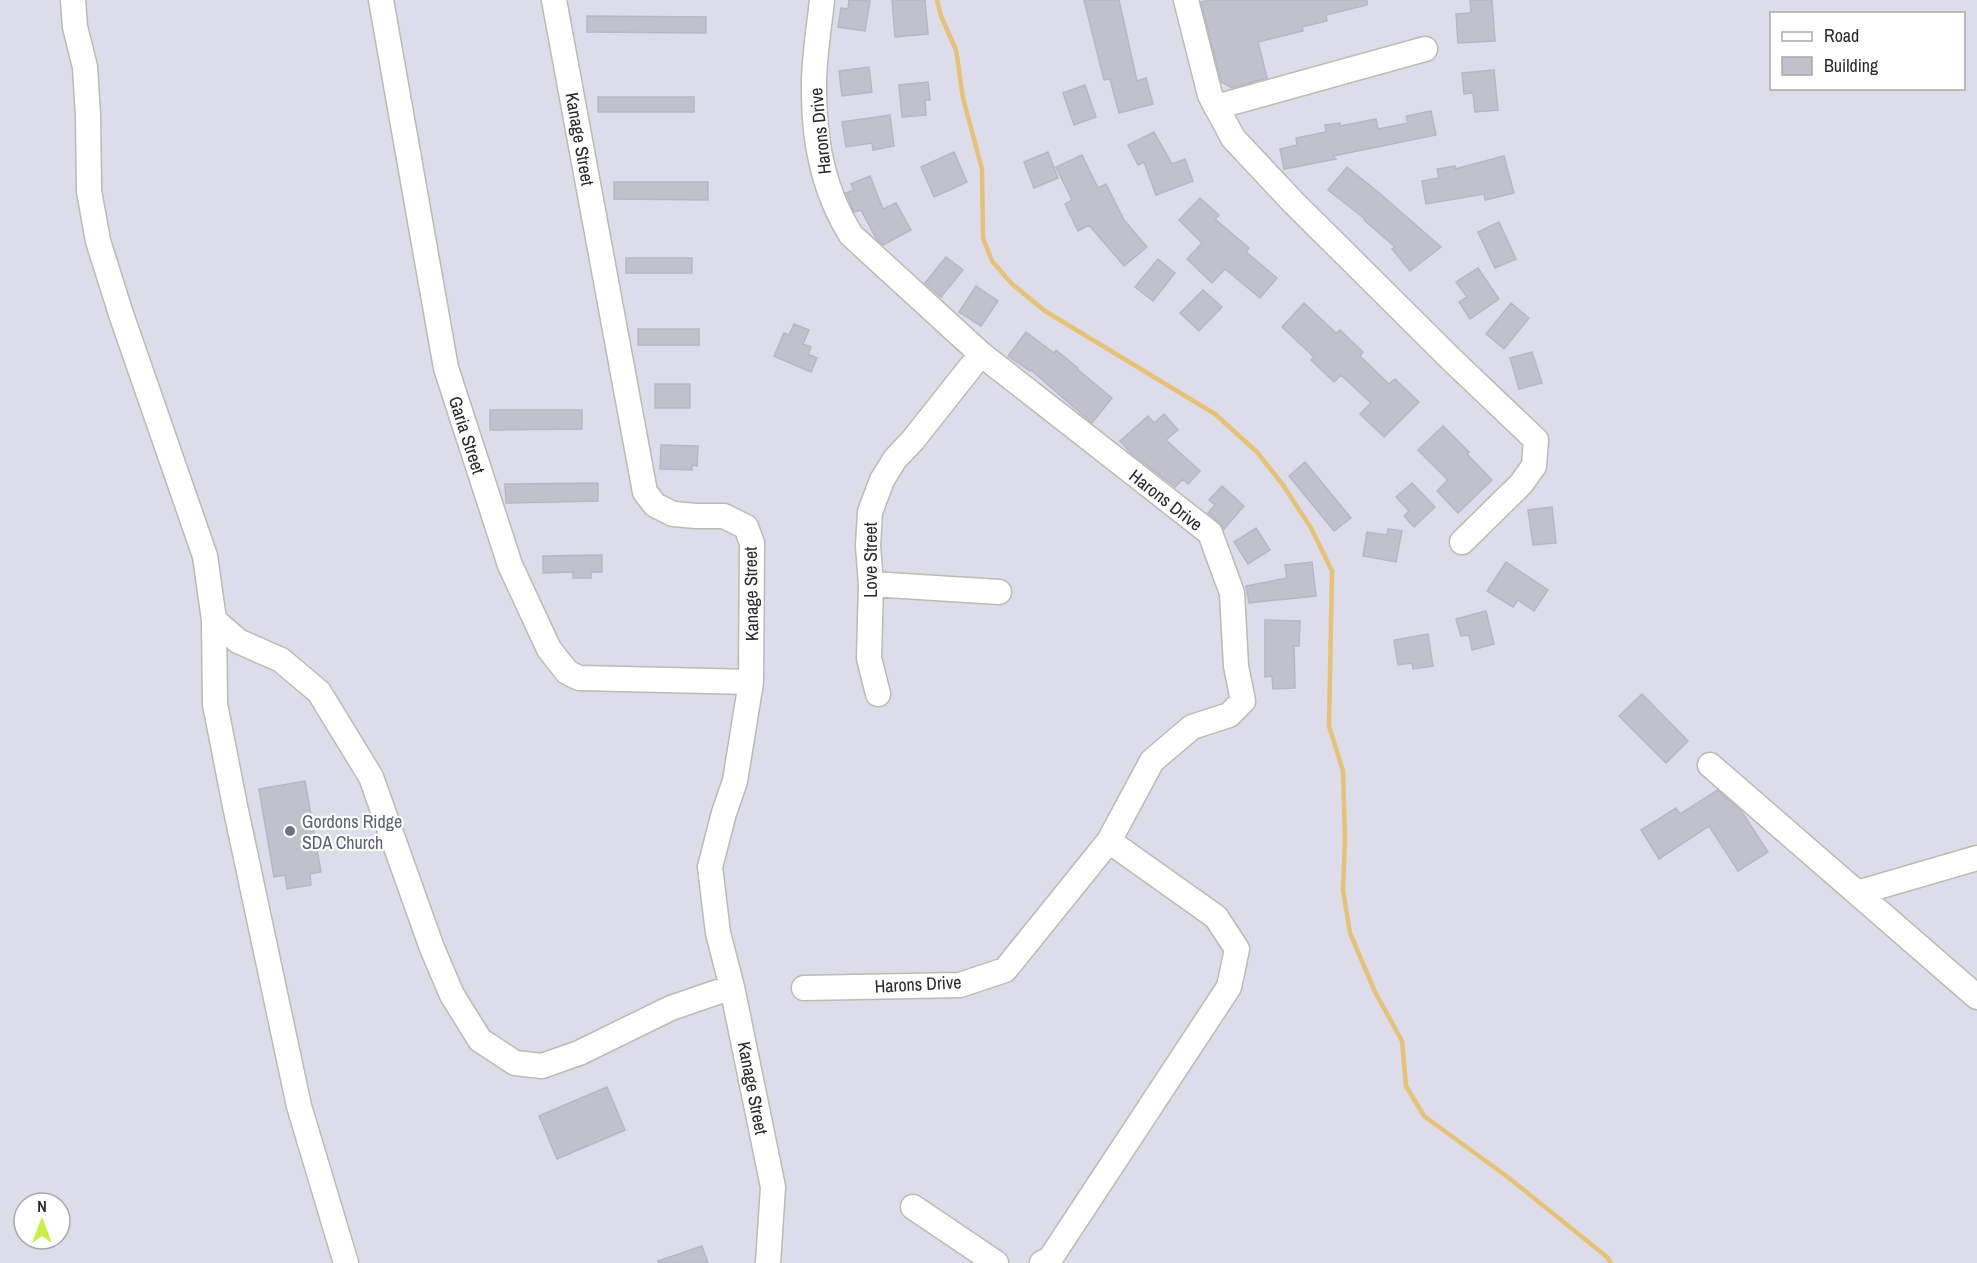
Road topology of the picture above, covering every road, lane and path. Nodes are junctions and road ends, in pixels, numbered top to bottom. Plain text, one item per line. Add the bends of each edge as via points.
1 (73, 0) edge
2 (381, 0) edge
3 (554, 0) edge
4 (822, 0) edge
5 (1186, 0) edge
6 (1425, 49) dead end
7 (1216, 107) junction
8 (981, 354) junction
9 (1462, 542) dead end
10 (871, 584) junction
11 (999, 592) dead end
12 (214, 620) junction
13 (751, 682) junction
14 (878, 694) dead end
15 (1710, 765) dead end
16 (1109, 841) junction
17 (1977, 858) edge
18 (1857, 893) junction
19 (732, 987) junction
20 (804, 988) dead end
21 (1977, 997) edge
22 (913, 1207) dead end
23 (346, 1263) edge
24 (768, 1263) edge
25 (996, 1263) edge
26 (1042, 1263) edge

1 - 12 street via 85,67 90,191 98,240 205,556
2 - 13 street, Garia Street via 446,368 510,566 549,649 567,672 579,678
3 - 13 street, Kanage Street via 645,492 655,505 673,514 724,516 747,527 752,543
4 - 8 street, Harons Drive via 814,92 820,163 838,214 851,235
5 - 7 street
6 - 7 street
7 - 9 street via 1233,138 1293,202 1536,440 1534,466 1521,484
8 - 10 street, Love Street via 882,480 870,512
8 - 16 street, Harons Drive via 1210,533 1232,593 1236,666 1243,701 1229,716 1192,728 1152,761
10 - 11 street
10 - 14 street, Love Street via 869,658
12 - 19 street via 238,641 281,660 320,692 371,777 432,948 452,995 480,1040 515,1063 542,1066 579,1053 671,1008
12 - 23 street via 215,704 235,806 299,1106
13 - 19 street, Kanage Street via 735,781 710,867 718,933
15 - 18 street
16 - 20 street, Harons Drive via 1005,970 960,985
16 - 26 street via 1216,917 1237,949 1229,987 1050,1259
17 - 18 street
18 - 21 street
19 - 24 street, Kanage Street via 773,1187
22 - 25 street

